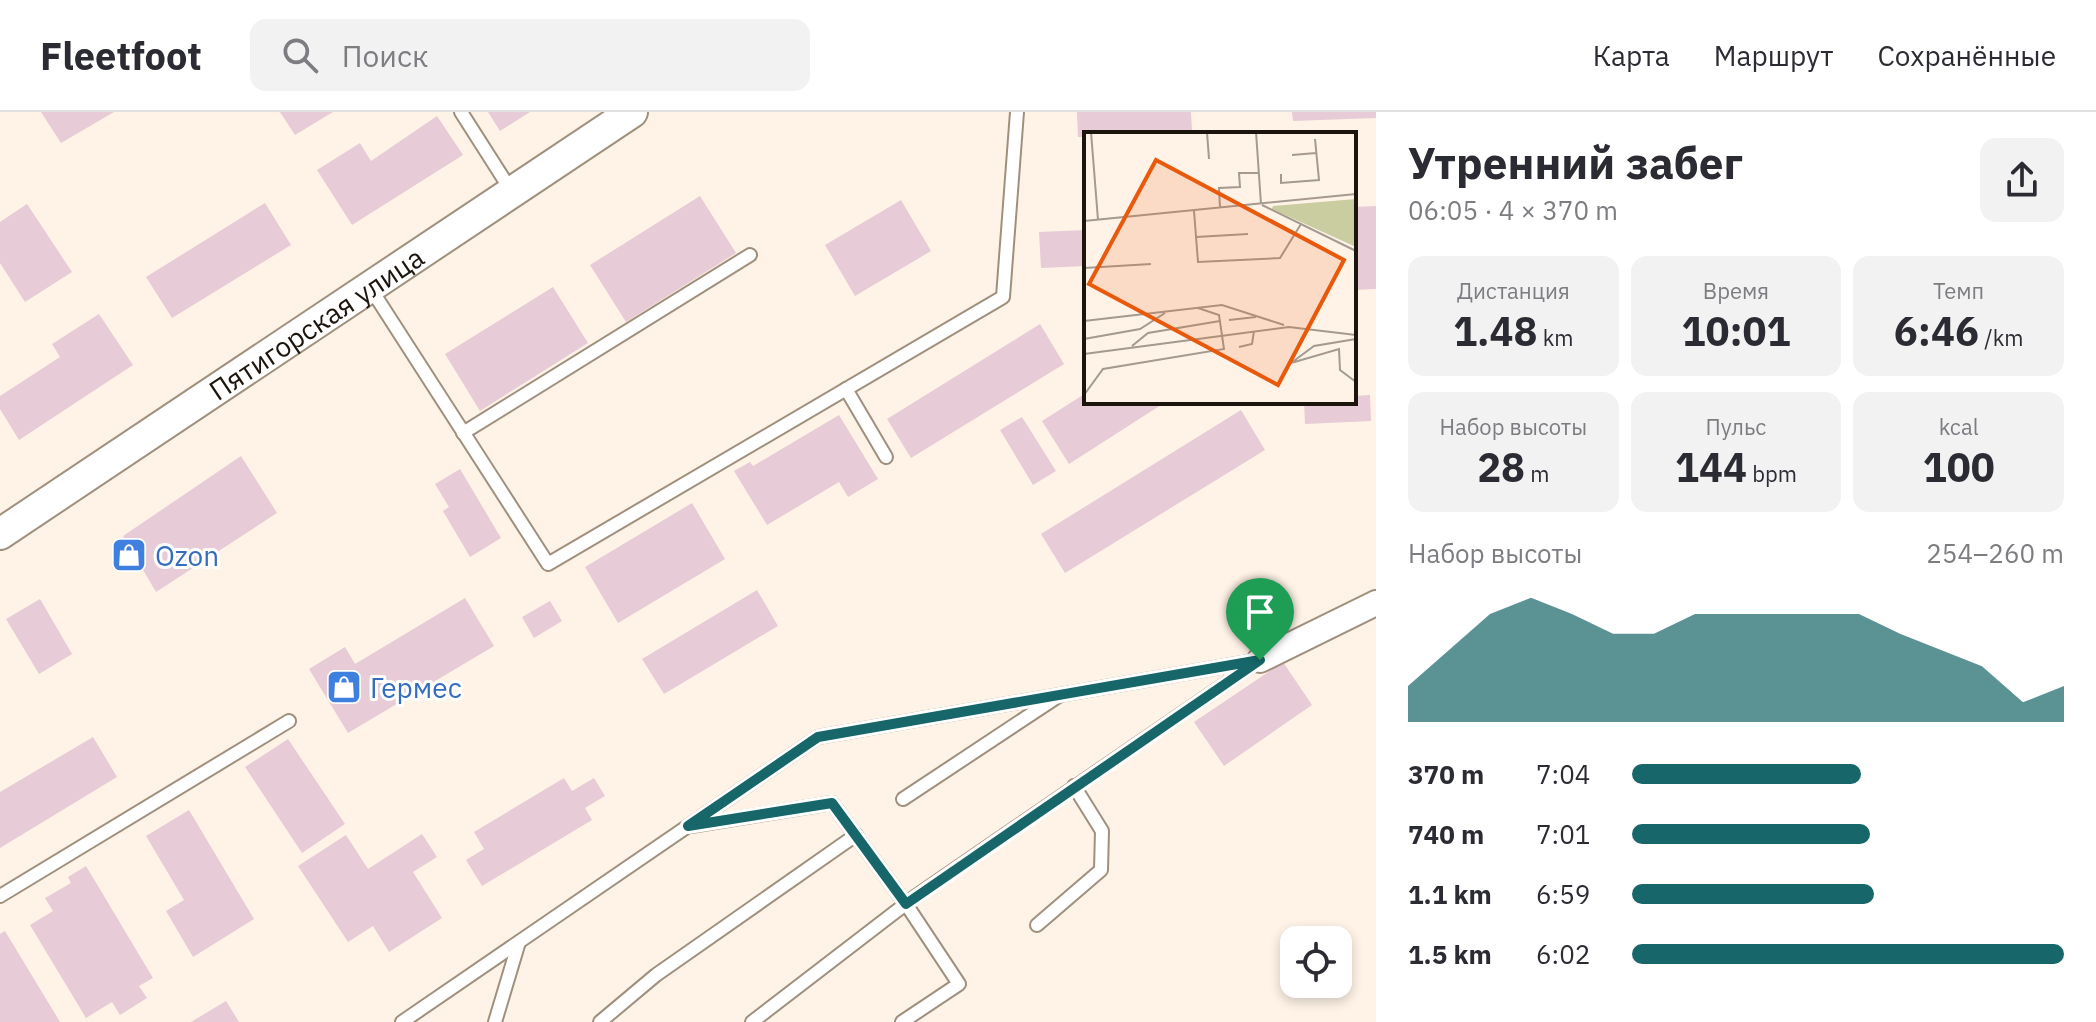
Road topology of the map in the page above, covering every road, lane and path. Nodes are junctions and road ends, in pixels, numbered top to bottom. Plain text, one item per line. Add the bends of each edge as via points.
1 (461, 112) edge
2 (632, 112) edge
3 (1017, 112) edge
4 (512, 192) junction
5 (750, 255) dead end
6 (370, 287) junction
7 (846, 389) junction
8 (463, 433) junction
9 (886, 457) dead end
10 (0, 534) edge
11 (1376, 603) edge
12 (1260, 660) junction
13 (1066, 691) junction
14 (289, 721) dead end
15 (1074, 786) junction
16 (903, 799) dead end
17 (688, 826) junction
18 (856, 835) junction
19 (0, 896) edge
20 (906, 904) junction
21 (1037, 925) dead end
22 (519, 942) junction
23 (402, 1022) edge
24 (495, 1022) edge
25 (600, 1022) edge
26 (752, 1022) edge
27 (902, 1022) edge

1 - 4 lane
2 - 4 street, Пятигорская улица
3 - 7 lane via 1003,297
4 - 6 street, Пятигорская улица
5 - 8 lane
6 - 8 lane
6 - 10 street, Пятигорская улица
7 - 8 lane via 548,564
7 - 9 lane
11 - 12 street
12 - 13 lane
12 - 15 lane
13 - 16 lane
13 - 17 lane via 818,737
14 - 19 lane
15 - 20 lane
15 - 21 lane via 1102,831 1101,870
17 - 18 lane via 832,803
17 - 22 lane
18 - 20 lane
18 - 25 lane via 656,975
20 - 26 lane
20 - 27 lane via 959,984
22 - 23 lane
22 - 24 lane

